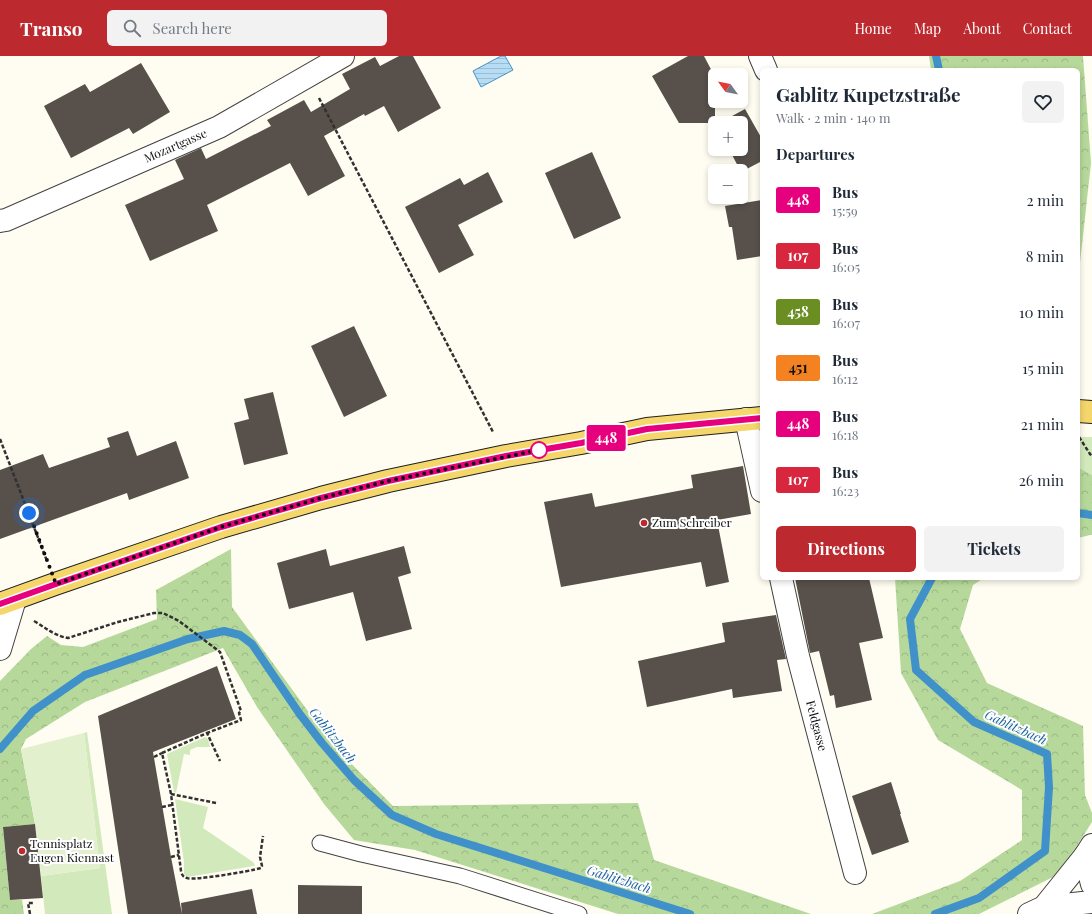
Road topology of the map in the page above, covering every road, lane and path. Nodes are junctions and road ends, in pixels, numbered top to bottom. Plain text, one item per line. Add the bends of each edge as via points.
1 (344, 56) edge
2 (760, 56) edge
3 (765, 68) edge
4 (308, 76) junction
5 (0, 221) edge
6 (1080, 411) edge
7 (1092, 412) edge
8 (754, 418) edge
9 (1080, 438) edge
10 (0, 439) edge
11 (506, 456) junction
12 (1092, 456) edge
13 (760, 473) edge
14 (781, 580) edge
15 (56, 584) junction
16 (8, 601) edge
17 (31, 619) dead end
18 (0, 648) edge
19 (207, 733) junction
20 (162, 753) junction
21 (154, 757) dead end
22 (220, 761) dead end
23 (171, 794) junction
24 (216, 803) dead end
25 (172, 805) junction
26 (162, 807) dead end
27 (263, 836) dead end
28 (320, 843) dead end
29 (1089, 850) edge
30 (179, 856) junction
31 (170, 857) dead end
32 (855, 873) dead end
33 (1092, 884) edge
34 (1092, 902) edge
35 (34, 903) dead end
36 (1036, 910) edge
37 (30, 914) edge
38 (579, 914) edge

1 - 4 street, Mozartgasse
2 - 3 street
4 - 5 street, Mozartgasse via 219,127
4 - 11 path
6 - 7 main road
8 - 11 main road via 647,429
8 - 13 street
9 - 12 path
10 - 15 path
11 - 15 main road via 388,481 286,508 221,527
14 - 32 street, Feldgasse via 798,656
15 - 16 main road
16 - 18 street
17 - 19 path via 53,634 68,638 154,613 163,613 179,621 220,652 241,710 241,720
19 - 20 path
19 - 22 path
20 - 21 path
20 - 23 path
23 - 24 path
23 - 25 path
25 - 26 path
25 - 30 path
27 - 30 path via 260,858 262,866 255,870 188,879 182,875
28 - 38 lane via 460,876
29 - 33 street
29 - 36 street
30 - 31 path
34 - 36 street
35 - 37 path via 28,903

